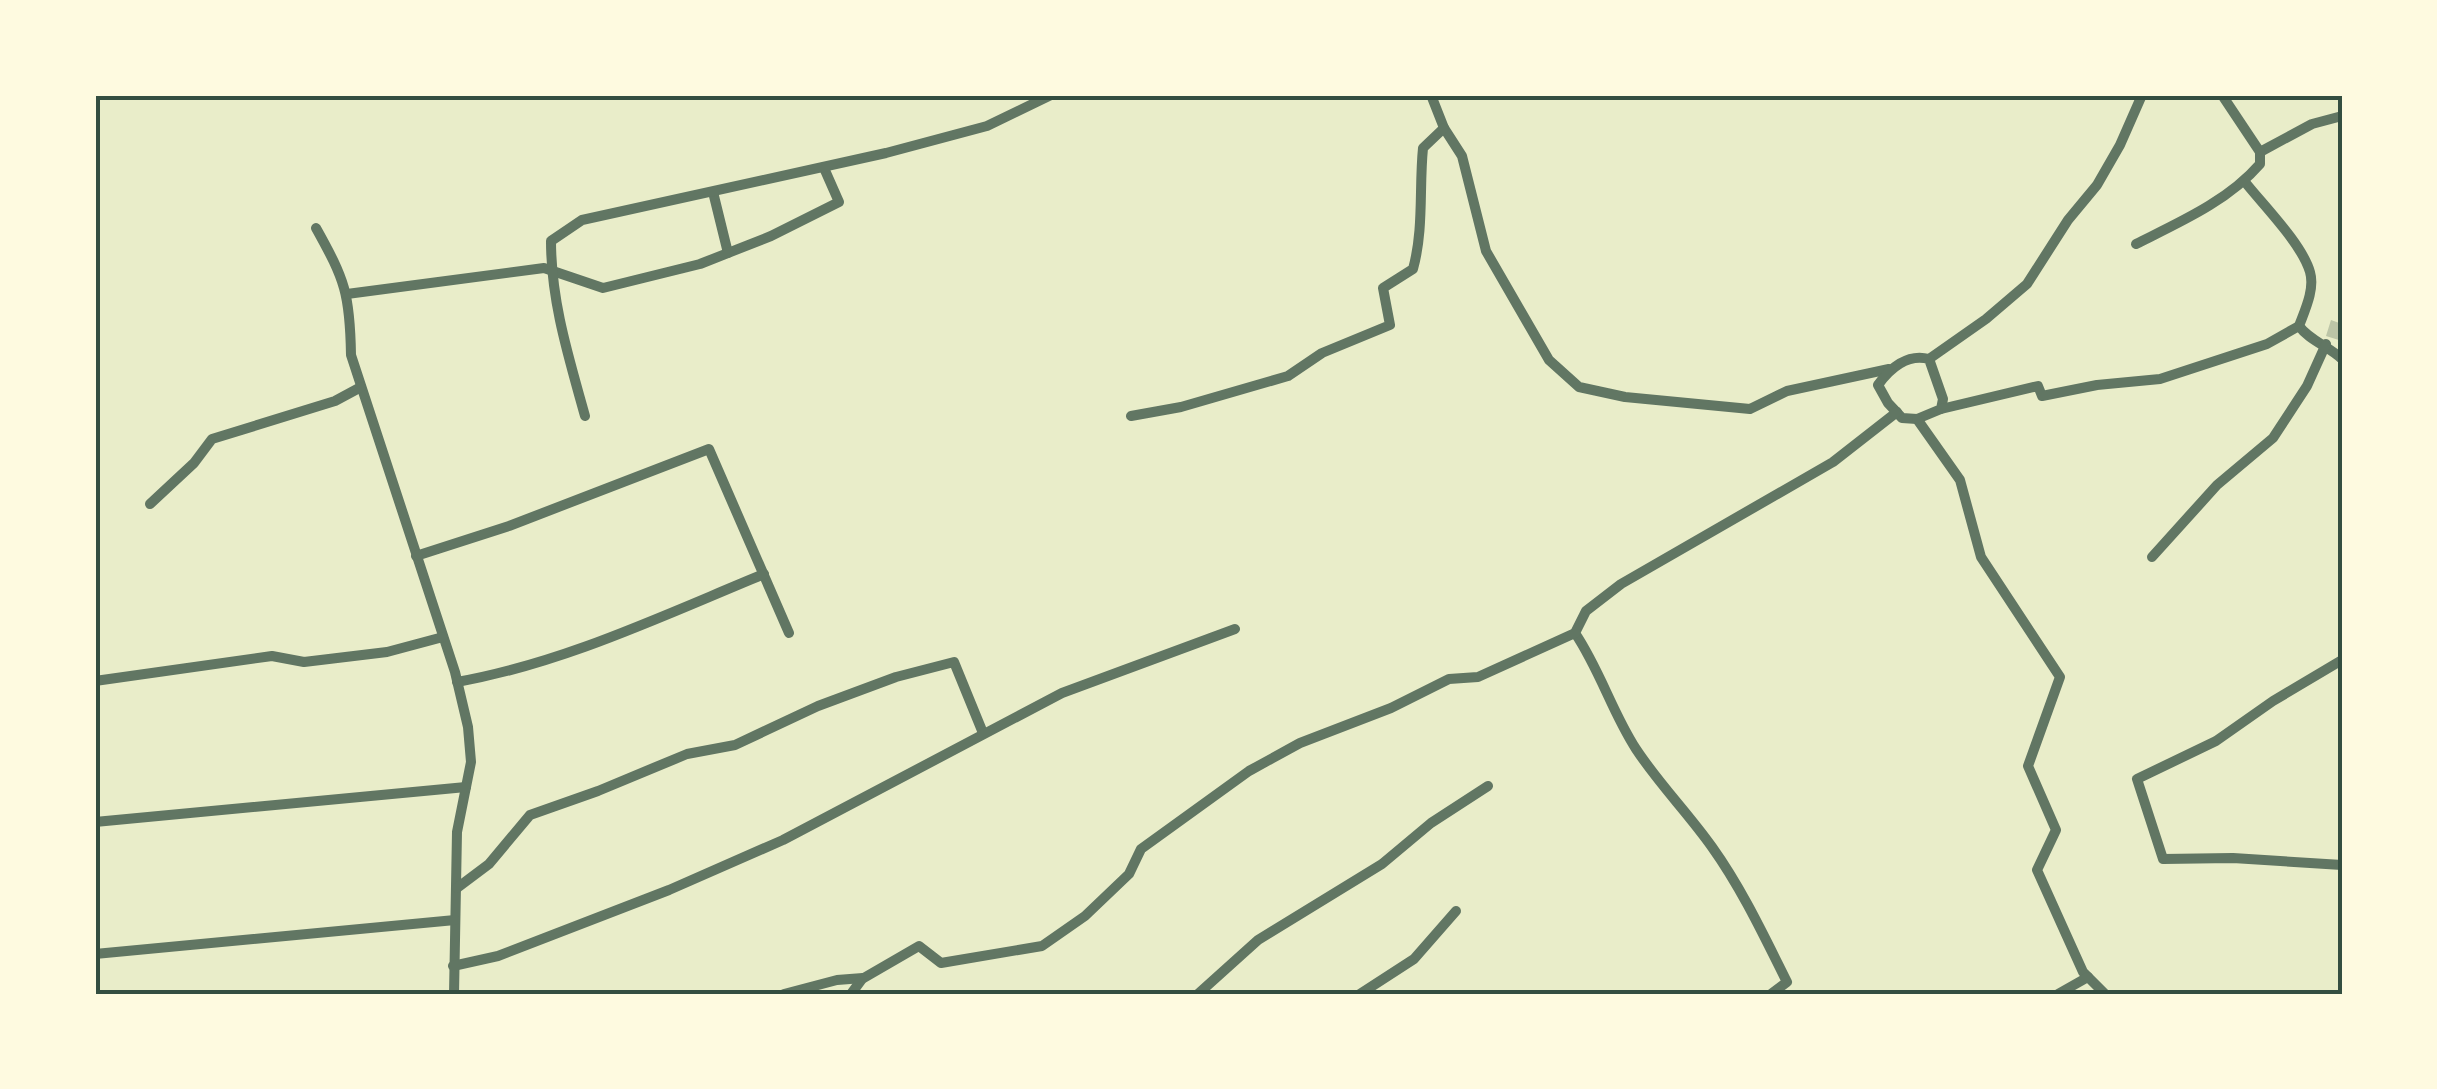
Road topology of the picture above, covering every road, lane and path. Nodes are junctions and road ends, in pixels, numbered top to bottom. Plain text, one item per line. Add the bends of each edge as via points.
1 (1051, 95) edge
2 (1431, 95) edge
3 (2142, 95) edge
4 (2222, 95) edge
5 (2342, 116) edge
6 (1444, 128) junction
7 (2260, 152) junction
8 (824, 168) junction
9 (2245, 182) junction
10 (713, 192) junction
11 (316, 228) dead end
12 (2136, 244) dead end
13 (728, 253) junction
14 (551, 270) junction
15 (347, 294) junction
16 (2299, 326) junction
17 (2326, 344) junction
18 (1929, 359) junction
19 (2342, 359) edge
20 (1889, 369) junction
21 (362, 388) junction
22 (1940, 408) junction
23 (1897, 412) junction
24 (585, 416) dead end
25 (1131, 416) dead end
26 (1917, 418) junction
27 (150, 504) dead end
28 (416, 556) junction
29 (2152, 557) dead end
30 (764, 574) junction
31 (1234, 629) dead end
32 (789, 632) dead end
33 (1575, 633) junction
34 (443, 637) junction
35 (2342, 660) edge
36 (95, 682) edge
37 (457, 682) junction
38 (983, 733) junction
39 (1488, 786) dead end
40 (466, 787) junction
41 (95, 822) edge
42 (2342, 865) edge
43 (457, 888) junction
44 (1456, 912) dead end
45 (455, 920) junction
46 (95, 954) edge
47 (453, 966) junction
48 (2088, 977) junction
49 (864, 978) junction
50 (454, 994) edge
51 (784, 994) edge
52 (851, 994) edge
53 (1198, 994) edge
54 (1360, 994) edge
55 (1771, 994) edge
56 (2058, 994) edge
57 (2105, 994) edge

1 - 8 street via 987,126
2 - 6 street
3 - 18 street via 2097,184 2027,284
4 - 7 street
5 - 7 street
6 - 20 street via 1462,156 1486,251 1549,360 1579,387 1750,408 1787,391
6 - 25 street via 1423,148 1420,240 1412,268 1383,288 1390,325 1322,352 1288,376
7 - 9 street via 2260,164
8 - 10 street
8 - 13 street via 839,202
9 - 12 street
9 - 16 street via 2311,274
10 - 13 street
10 - 14 street via 582,220 551,241
11 - 15 street
13 - 14 street via 603,288
14 - 15 street
14 - 24 street
15 - 21 street via 351,355
16 - 17 street
16 - 22 street via 2267,344 2160,379 2042,396 2038,386
17 - 19 street
17 - 29 street via 2273,438 2217,485
18 - 20 street via 1918,356
18 - 22 street
20 - 23 street via 1878,385
21 - 27 street via 212,439
21 - 28 street
22 - 26 street
23 - 26 street
23 - 33 street via 1833,462 1621,584 1586,611
26 - 48 street via 1960,480 1981,557 2060,676 2028,766 2056,830 2038,870
28 - 30 street via 710,449
28 - 34 street
30 - 32 street
30 - 37 street via 514,672
31 - 38 street via 1062,693
33 - 49 street via 1478,676 1448,678 1249,771 1141,849 1129,874 1042,946 941,963 919,946
33 - 55 street via 1642,759 1746,900 1787,982
34 - 36 street via 387,652 304,662 272,656
34 - 37 street
35 - 42 street via 2216,741 2138,779 2163,859
37 - 40 street via 471,762
38 - 43 street via 954,662 896,676 735,744 687,754 530,815 490,864
38 - 47 street via 783,840 498,956
39 - 53 street via 1382,864 1258,940
40 - 41 street
40 - 43 street
43 - 45 street
44 - 54 street via 1414,959
45 - 46 street
45 - 47 street
47 - 50 street
48 - 56 street
48 - 57 street
49 - 51 street
49 - 52 street

